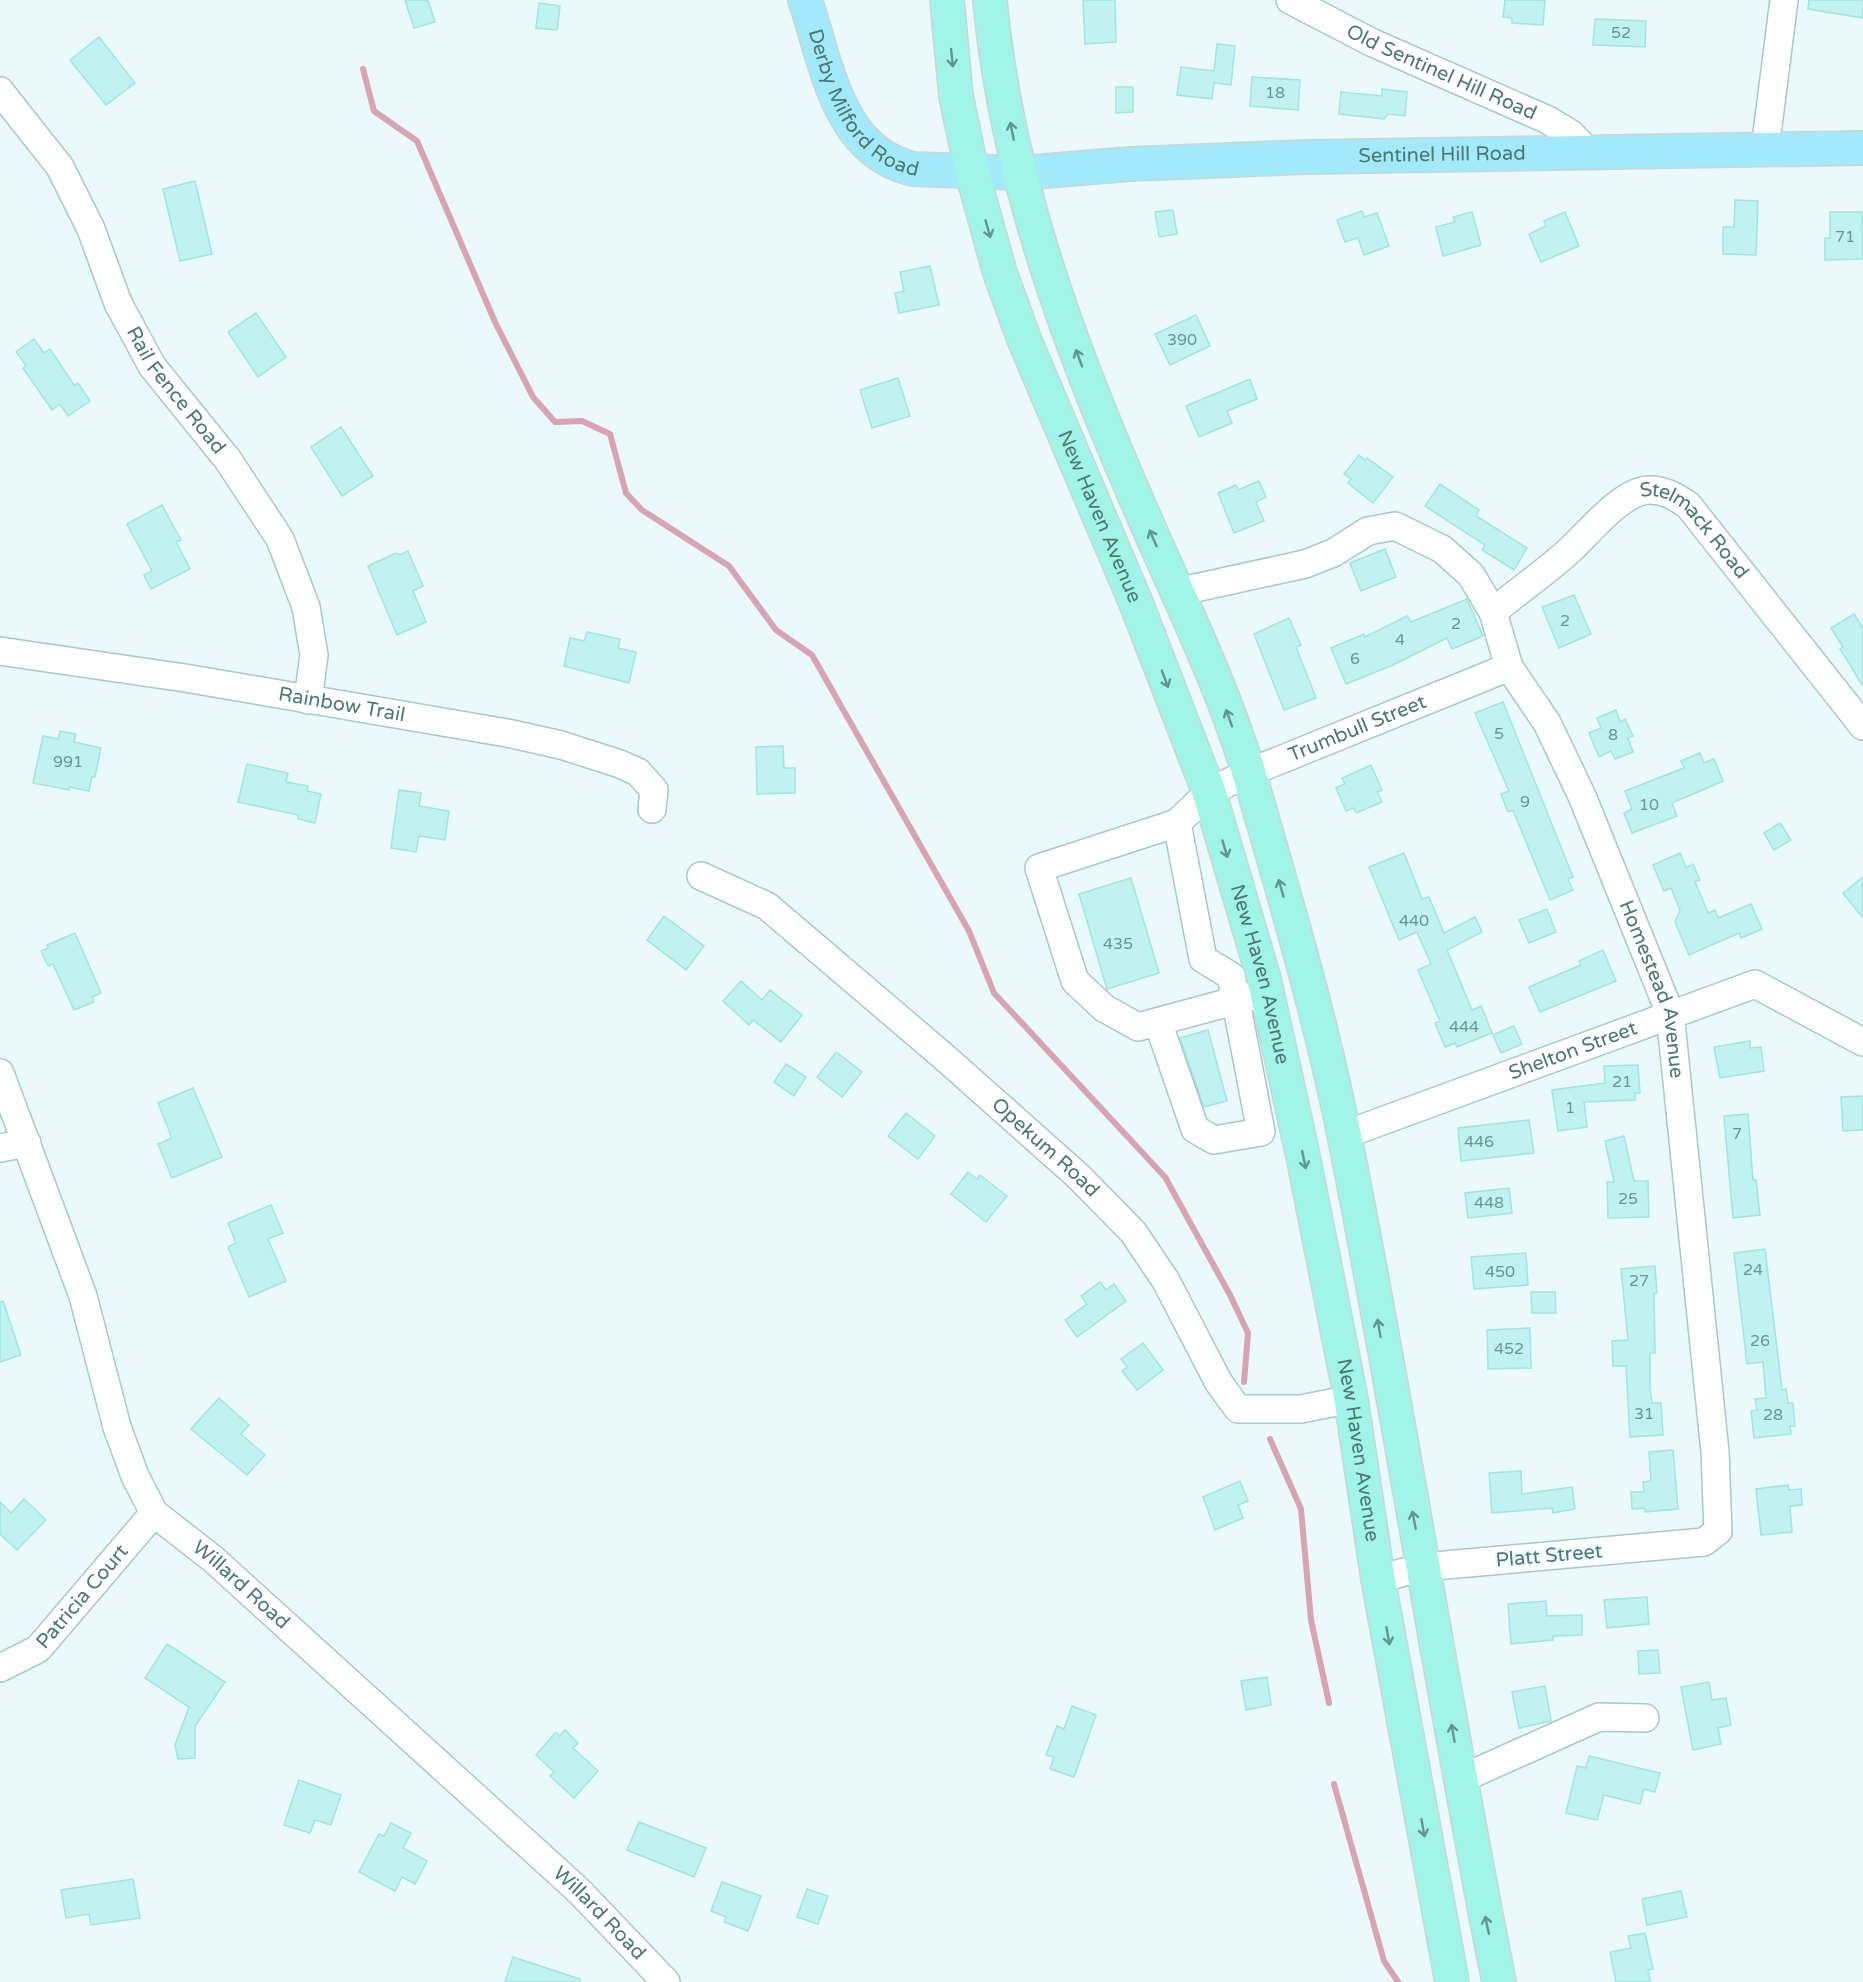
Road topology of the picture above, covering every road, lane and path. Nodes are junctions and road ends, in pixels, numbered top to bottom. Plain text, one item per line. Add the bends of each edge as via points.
1 (806, 0) edge
2 (947, 0) edge
3 (990, 0) edge
4 (1290, 0) edge
5 (1784, 0) edge
6 (0, 91) edge
7 (1863, 148) edge
8 (1765, 149) junction
9 (1588, 152) junction
10 (972, 172) junction
11 (1021, 173) junction
12 (1177, 592) junction
13 (1493, 612) junction
14 (0, 651) edge
15 (1509, 667) junction
16 (308, 700) junction
17 (1863, 726) edge
18 (1248, 773) junction
19 (1209, 792) junction
20 (652, 809) dead end
21 (1177, 823) junction
22 (701, 876) dead end
23 (1267, 992) junction
24 (1234, 1000) junction
25 (1670, 1013) junction
26 (1158, 1022) junction
27 (1863, 1042) edge
28 (0, 1073) edge
29 (1287, 1083) junction
30 (1253, 1093) junction
31 (1296, 1126) junction
32 (1260, 1132) junction
33 (1344, 1135) junction
34 (27, 1143) junction
35 (0, 1148) edge
36 (1350, 1399) junction
37 (154, 1513) junction
38 (1718, 1531) joint
39 (1423, 1567) junction
40 (1378, 1579) junction
41 (0, 1668) edge
42 (1645, 1718) dead end
43 (1461, 1779) junction
44 (666, 1982) edge
45 (1452, 1982) edge
46 (1499, 1982) edge

1 - 10 main road, Derby Milford Road via 844,114 864,144 897,165 937,172
2 -> 10 highway, New Haven Avenue via 956,96
11 -> 3 highway, New Haven Avenue via 994,40
4 - 9 street, Old Sentinel Hill Road via 1373,43 1548,120 1571,134
5 - 8 street
6 - 16 street, Rail Fence Road via 60,167 91,229 118,303 152,366 228,460 280,539 306,607 314,655
7 - 8 main road, Sentinel Hill Road
8 - 9 main road, Sentinel Hill Road
9 - 11 main road, Sentinel Hill Road via 1175,162
10 - 11 main road, Derby Milford Road
10 -> 19 highway, New Haven Avenue via 1000,273 1024,339 1136,603
12 -> 11 highway, New Haven Avenue via 1090,389 1049,277
12 - 13 street, Homestead Avenue via 1305,564 1333,553 1368,531 1395,526 1442,549 1471,575
18 -> 12 highway, New Haven Avenue
13 - 15 street, Homestead Avenue
13 - 17 street, Stelmack Road via 1629,496 1649,490 1671,493 1688,505
14 - 16 street, Rainbow Trail
15 - 18 street, Trumbull Street
15 - 25 street, Homestead Avenue via 1547,723 1582,796
16 - 20 street, Rainbow Trail via 507,734 581,752 638,772 654,790
18 - 19 street, Trumbull Street
33 -> 18 highway, New Haven Avenue via 1305,972
19 - 21 street, Trumbull Street
19 -> 23 highway, New Haven Avenue
21 - 24 street via 1203,959 1231,976
21 - 26 street via 1039,868 1075,981 1104,1008 1138,1028
22 - 36 street, Opekum Road via 767,906 1078,1176 1140,1242 1166,1281 1219,1383 1238,1409 1301,1409
23 - 24 street
23 - 29 highway, New Haven Avenue
24 - 26 street
24 - 30 street
25 - 27 street, Shelton Street via 1755,984
25 - 33 street, Shelton Street
25 - 38 street, Homestead Avenue via 1715,1452
26 - 32 street via 1195,1129 1214,1140
28 - 34 street, Willard Road
29 - 30 street
29 - 31 highway, New Haven Avenue
30 - 32 street
31 - 32 street
31 -> 36 highway, New Haven Avenue
39 -> 33 highway, New Haven Avenue
34 - 35 street
34 - 37 street, Willard Road via 83,1296 117,1427
36 - 40 highway, New Haven Avenue
37 - 41 street, Patricia Court via 38,1649
37 - 44 street, Willard Road via 213,1559 579,1891
38 - 39 street, Platt Street via 1704,1542
39 - 40 street, Platt Street
43 -> 39 highway, New Haven Avenue
40 -> 45 highway, New Haven Avenue
42 - 43 street via 1599,1717
46 -> 43 highway, New Haven Avenue

